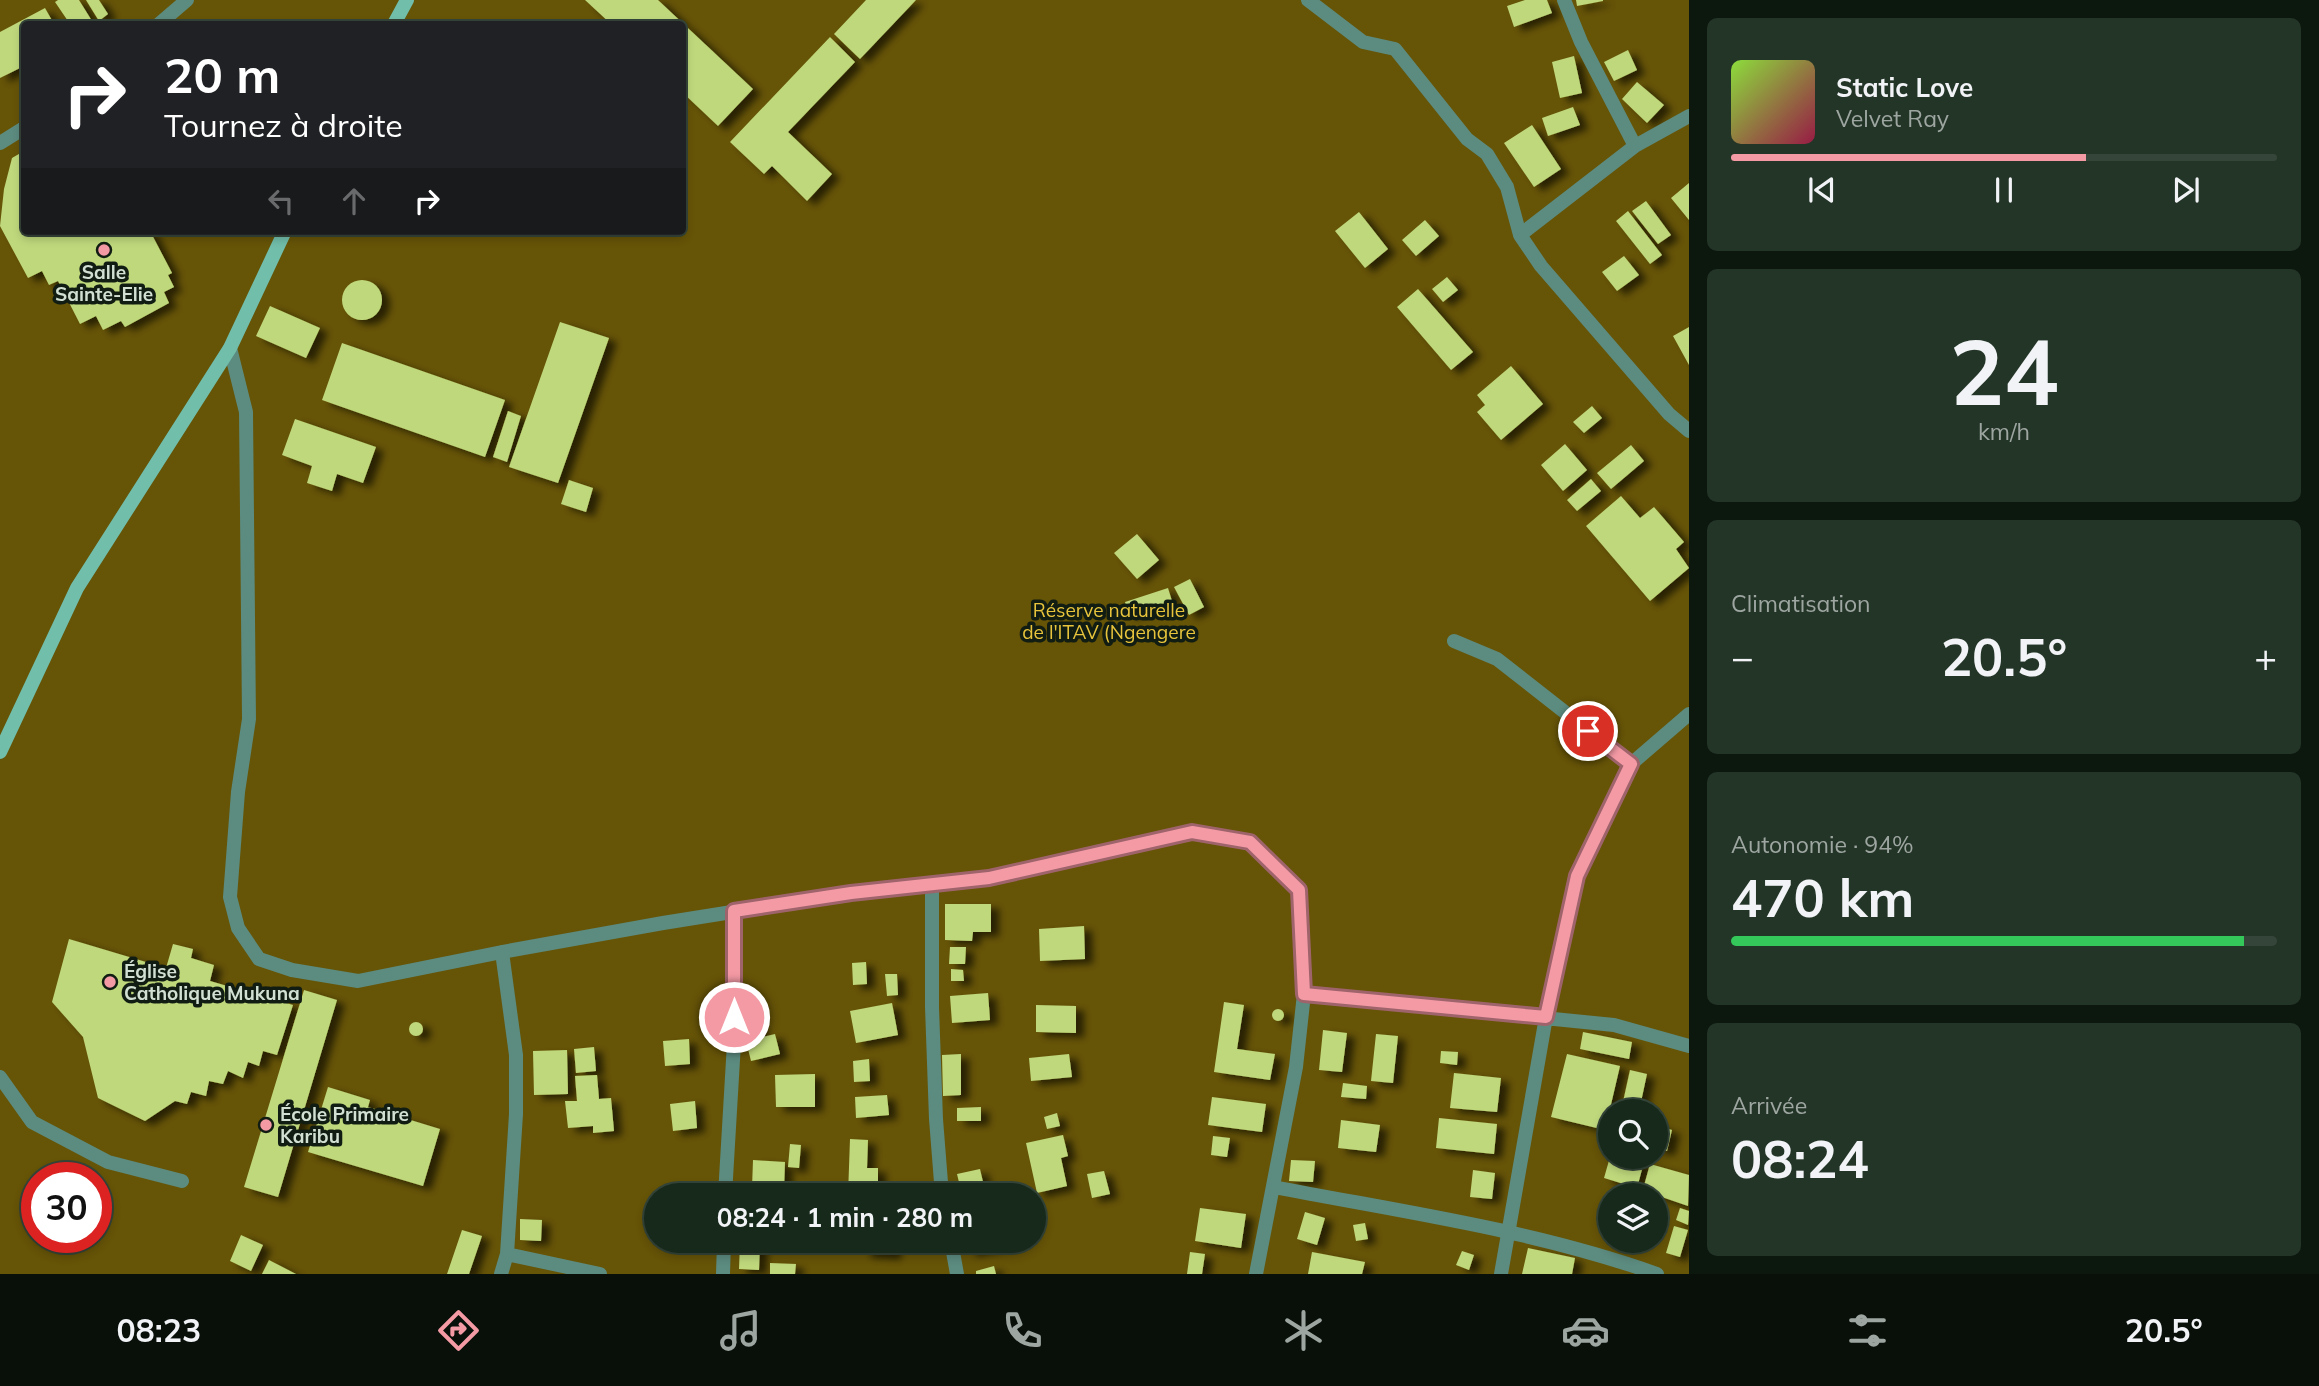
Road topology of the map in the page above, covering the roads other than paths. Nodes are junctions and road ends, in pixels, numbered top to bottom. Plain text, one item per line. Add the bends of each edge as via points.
1 (187, 0) edge
2 (407, 0) edge
3 (1308, 0) edge
4 (1564, 0) edge
5 (162, 21) edge
6 (396, 21) edge
7 (1689, 116) edge
8 (21, 130) edge
9 (0, 143) edge
10 (1635, 146) junction
11 (283, 235) edge
12 (1520, 235) junction
13 (230, 348) junction
14 (1689, 431) edge
15 (1454, 640) dead end
16 (1689, 714) edge
17 (0, 752) edge
18 (1631, 764) junction
19 (932, 884) junction
20 (734, 911) junction
21 (502, 952) junction
22 (1304, 994) junction
23 (1546, 1017) junction
24 (1689, 1046) edge
25 (0, 1077) edge
26 (182, 1181) dead end
27 (727, 1183) edge
28 (941, 1183) edge
29 (1274, 1187) junction
30 (1507, 1232) junction
31 (724, 1253) edge
32 (953, 1253) edge
33 (507, 1254) junction
34 (501, 1274) edge
35 (600, 1274) edge
36 (723, 1274) edge
37 (957, 1274) edge
38 (1256, 1274) edge
39 (1501, 1274) edge
40 (1657, 1274) edge

1 - 5 street
2 - 6 street
3 - 12 street via 1363,42 1395,49 1467,139 1487,154 1507,187
4 - 10 street
7 - 10 street
8 - 9 street
10 - 12 street
11 - 13 street
12 - 14 street via 1669,414
13 - 17 street via 77,588
13 - 21 street via 246,412 248,506 249,719 230,897 238,928 259,959 292,970 358,981
15 - 18 street via 1497,659
16 - 18 street
18 - 23 street via 1577,876
19 - 20 street
19 - 22 street via 989,878 1192,832 1250,842 1299,890
19 - 28 street via 932,1007
20 - 21 street
20 - 27 street via 734,1044
21 - 33 street via 516,1055
22 - 23 street
22 - 29 street
23 - 24 street via 1614,1025
23 - 30 street
25 - 26 street via 32,1122 108,1162
29 - 30 street
29 - 38 street
30 - 39 street
30 - 40 street via 1603,1255
31 - 36 street
32 - 37 street
33 - 34 street
33 - 35 street

